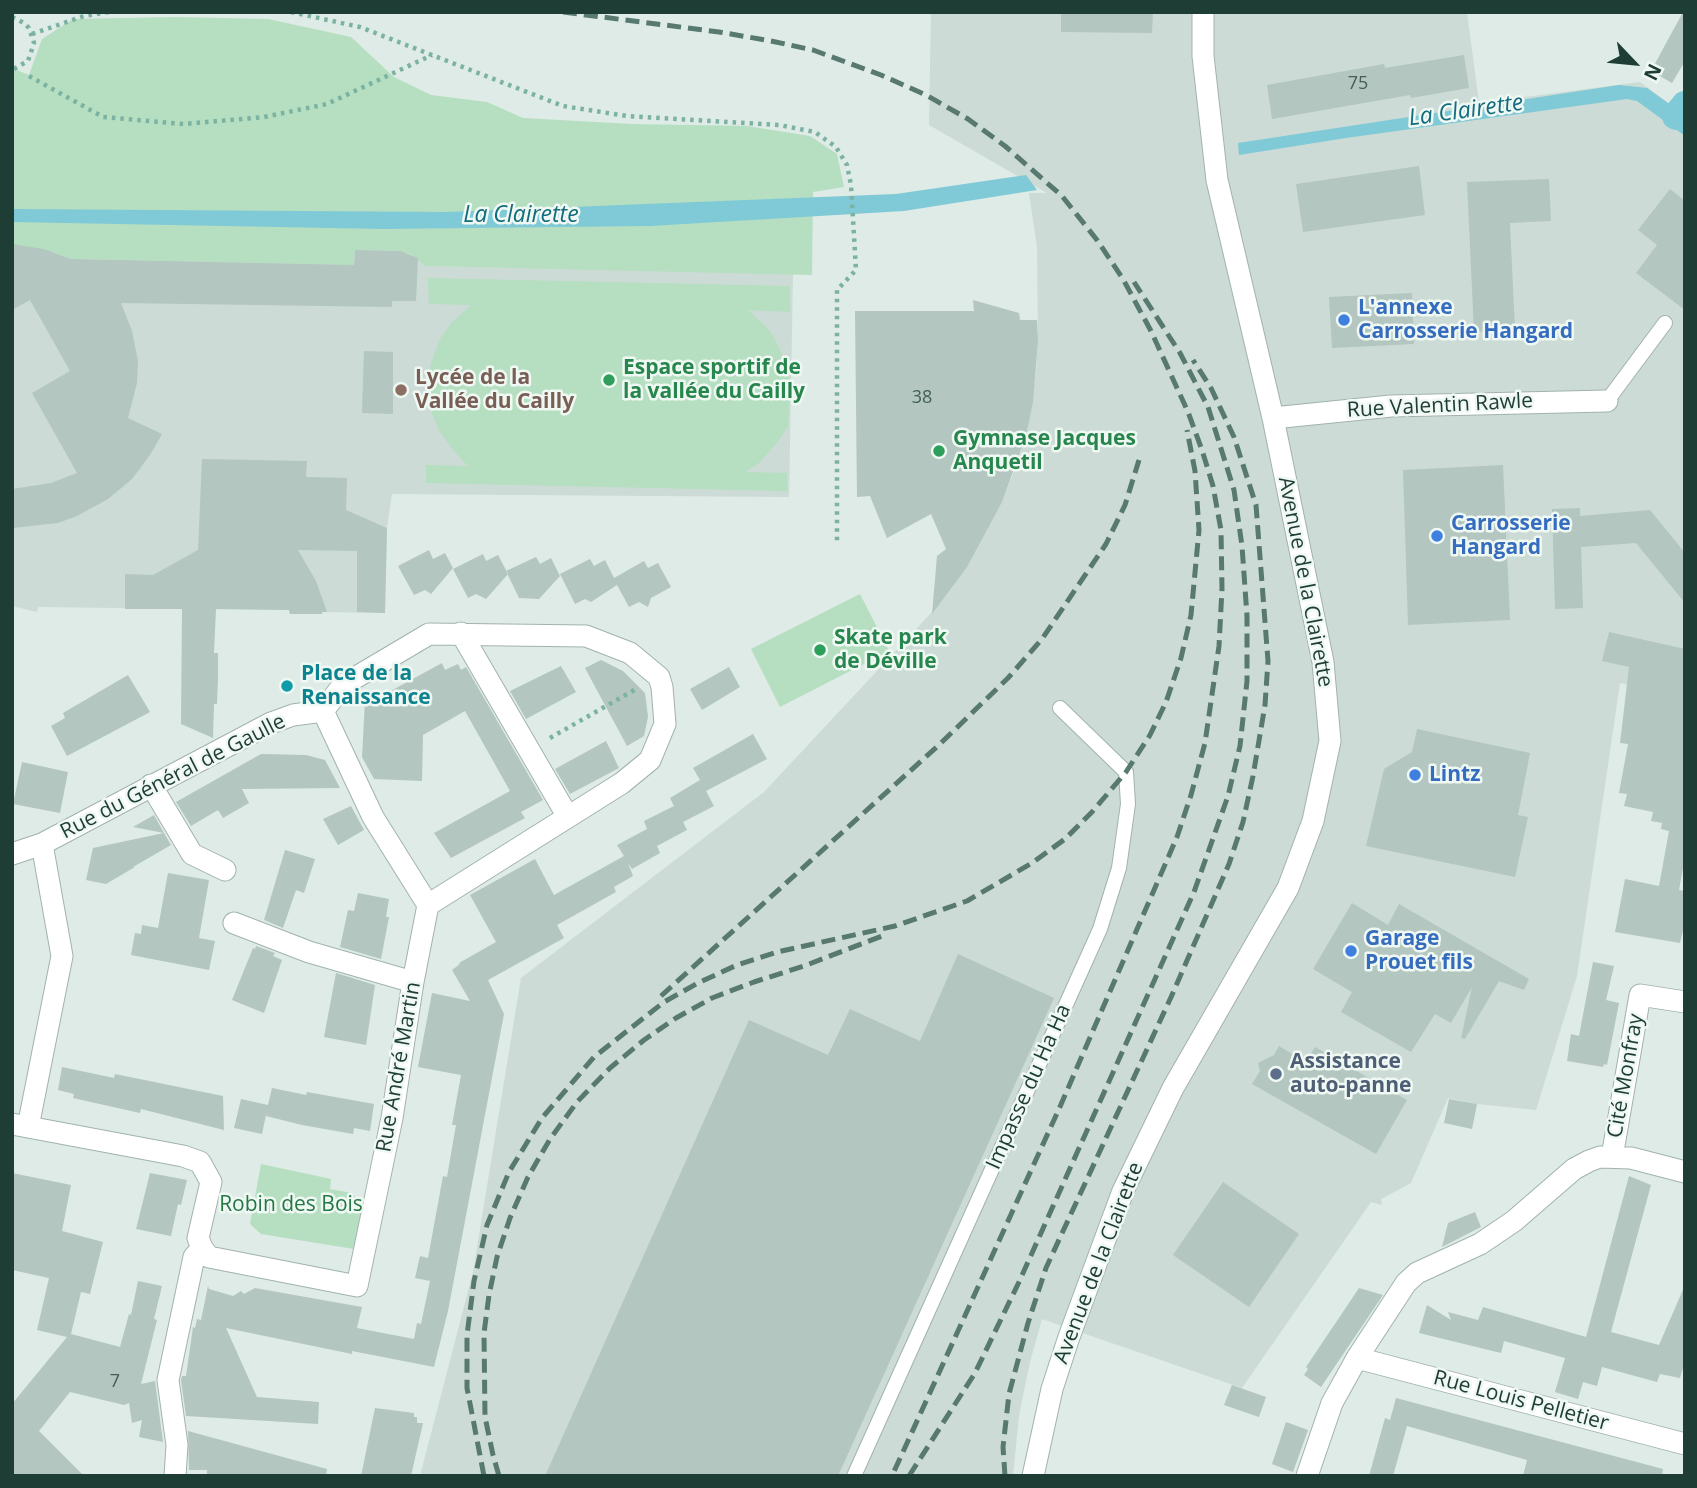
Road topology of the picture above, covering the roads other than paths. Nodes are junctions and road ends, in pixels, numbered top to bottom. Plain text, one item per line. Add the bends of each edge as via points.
1 (1203, 12) edge
2 (1665, 323) dead end
3 (1607, 401) joint
4 (1273, 418) junction
5 (461, 633) junction
6 (1060, 708) dead end
7 (323, 711) junction
8 (151, 785) junction
9 (568, 817) junction
10 (42, 844) junction
11 (12, 854) edge
12 (225, 870) dead end
13 (428, 905) junction
14 (234, 923) dead end
15 (413, 982) junction
16 (1684, 996) edge
17 (20, 1126) edge
18 (1612, 1157) junction
19 (1685, 1172) edge
20 (202, 1248) junction
21 (1357, 1358) junction
22 (1685, 1444) edge
23 (175, 1476) edge
24 (854, 1476) edge
25 (1034, 1476) edge
26 (1307, 1476) edge

1 - 4 street, Avenue de la Clairette via 1203,56 1217,180
2 - 3 lane
3 - 4 street, Rue Valentin Rawle via 1391,406
4 - 25 street, Avenue de la Clairette via 1323,662 1331,741 1313,821 1288,888 1173,1088 1123,1191 1052,1389
5 - 7 street via 429,634 344,685
5 - 9 street
5 - 9 street via 586,636 630,653 659,677 665,724 650,760
6 - 24 lane, Impasse du Ha Ha via 1126,772 1128,804 1119,868 1100,929
7 - 8 street, Rue du Général de Gaulle via 271,723
7 - 13 street via 373,817
8 - 10 street, Rue du Général de Gaulle
8 - 12 street via 192,854
9 - 13 street
10 - 11 street, Rue du Général de Gaulle
10 - 17 street via 62,956
13 - 15 street, Rue André Martin
14 - 15 street via 309,952
15 - 20 street, Rue André Martin via 392,1118 357,1286 209,1257
16 - 18 street, Cité Monfray via 1640,995
17 - 20 street via 200,1162 211,1182 198,1238
18 - 19 street
18 - 21 street via 1600,1157 1574,1169 1514,1221 1418,1273 1406,1283
20 - 23 street via 194,1257 168,1380 177,1445
21 - 22 street, Rue Louis Pelletier
21 - 26 street via 1332,1403

